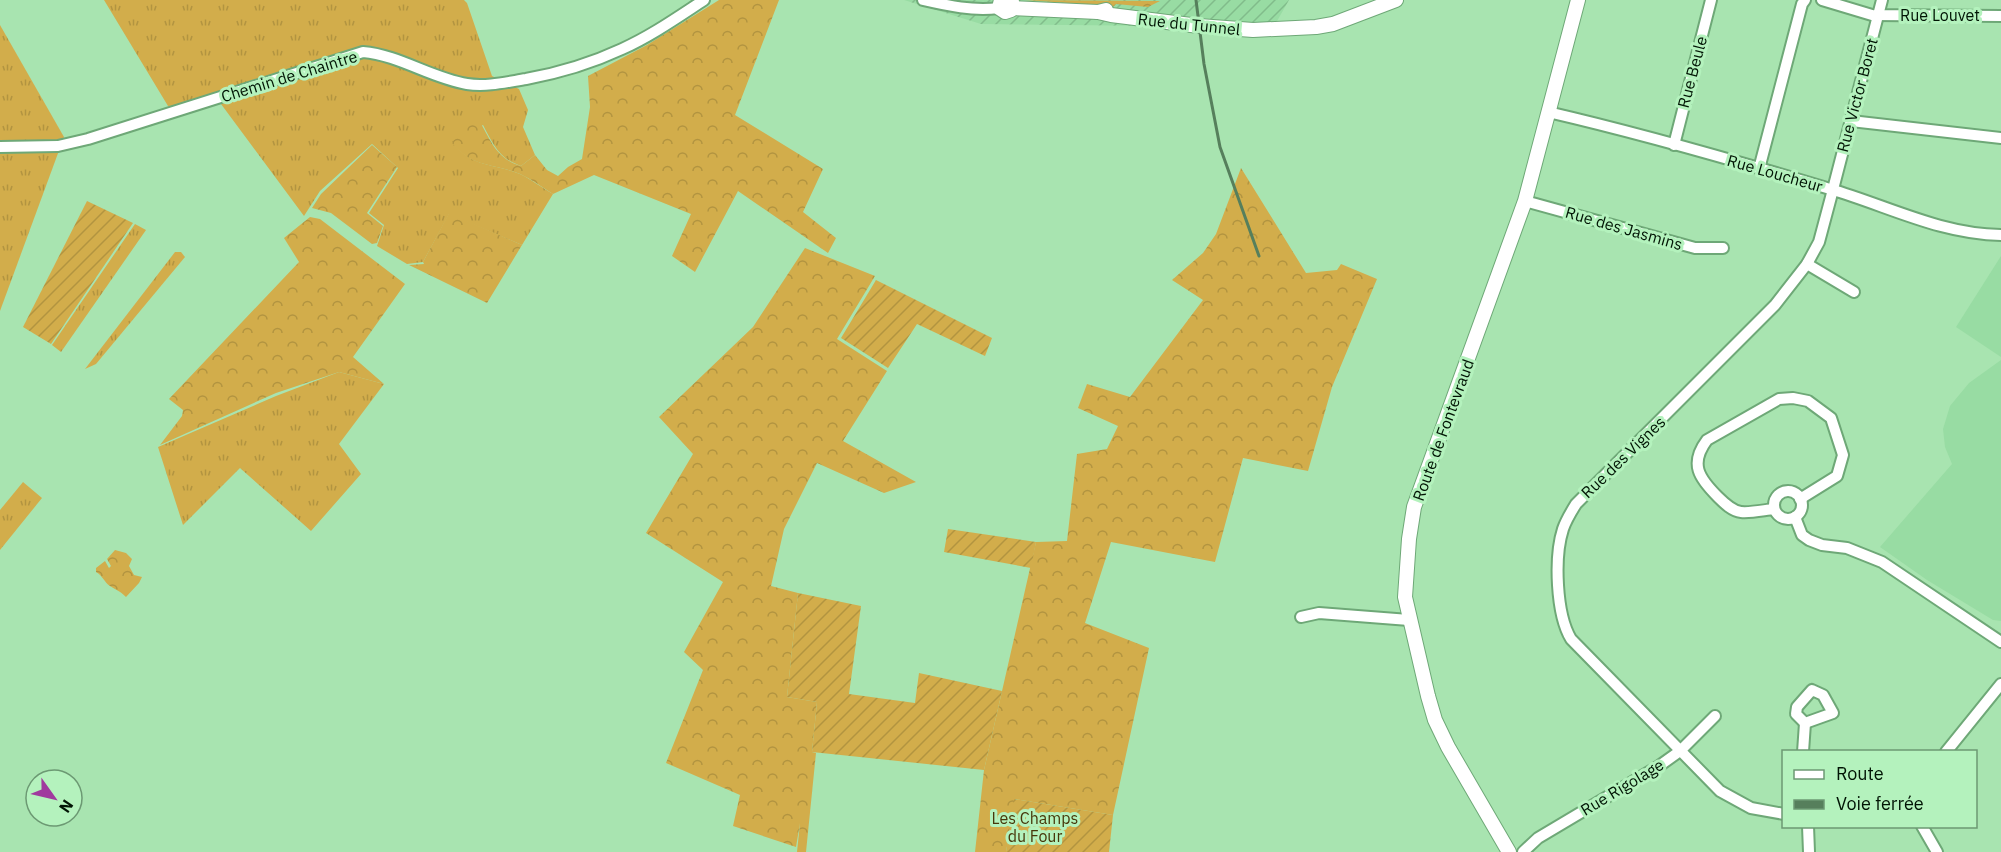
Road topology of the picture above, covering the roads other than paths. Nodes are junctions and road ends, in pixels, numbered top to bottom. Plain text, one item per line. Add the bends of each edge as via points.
1 (704, 0) edge
2 (923, 0) edge
3 (1396, 0) edge
4 (1578, 0) edge
5 (1711, 0) edge
6 (1804, 0) edge
7 (1822, 0) edge
8 (1882, 0) edge
9 (1006, 4) edge
10 (1878, 15) junction
11 (2001, 16) edge
12 (1548, 112) junction
13 (1851, 121) junction
14 (2001, 138) edge
15 (1674, 145) junction
16 (0, 147) edge
17 (1759, 169) junction
18 (1833, 190) junction
19 (1525, 201) junction
20 (2001, 235) edge
21 (1724, 248) dead end
22 (1808, 264) junction
23 (1854, 292) dead end
24 (1800, 499) junction
25 (1774, 508) junction
26 (1795, 517) junction
27 (1301, 617) dead end
28 (1410, 620) junction
29 (2001, 642) edge
30 (2001, 684) edge
31 (1715, 716) dead end
32 (1805, 723) dead end
33 (1803, 750) edge
34 (1948, 750) edge
35 (1680, 751) junction
36 (1782, 814) edge
37 (1808, 828) edge
38 (1923, 828) edge
39 (1509, 852) edge
40 (1523, 852) edge
41 (1809, 852) edge
42 (1937, 852) edge

1 - 16 street, Chemin de Chaintre via 622,49 544,75 500,84 468,84 363,52 88,139 58,146
2 - 9 street via 982,10
3 - 9 street, Rue du Tunnel via 1333,24 1253,30
4 - 12 street, Route de Fontevraud
5 - 15 street, Rue Beule
6 - 17 street
7 - 10 street, Rue Louvet
8 - 10 street, Rue Victor Boret
10 - 11 street, Rue Louvet
10 - 13 street, Rue Victor Boret
12 - 15 street, Rue Loucheur
12 - 19 street, Route de Fontevraud
13 - 14 street
13 - 18 street, Rue Victor Boret
15 - 17 street, Rue Loucheur
17 - 18 street, Rue Loucheur
18 - 20 street, Rue Loucheur via 1945,228
18 - 22 street, Rue des Vignes via 1819,242
19 - 21 street, Rue des Jasmins via 1695,248
19 - 28 street, Route de Fontevraud via 1414,507 1405,586
22 - 23 street
22 - 35 street, Rue des Vignes via 1774,306 1588,490 1576,504 1562,534 1558,591 1565,630
24 - 25 street via 1794,492 1785,492 1775,500
24 - 25 street via 1837,476 1843,455 1831,417 1808,401 1779,399 1707,440 1699,451 1697,465 1703,482 1727,506 1740,512
24 - 26 street via 1802,507
25 - 26 street via 1783,518
26 - 29 street via 1802,535 1809,540 1847,548 1882,562
27 - 28 street via 1319,613
28 - 39 street, Route de Fontevraud via 1435,720
30 - 34 street
31 - 35 street, Rue Rigolage
32 - 33 street
35 - 36 street, Rue des Vignes via 1720,791 1739,803
35 - 40 street, Rue Rigolage via 1538,837
37 - 41 street
38 - 42 street

